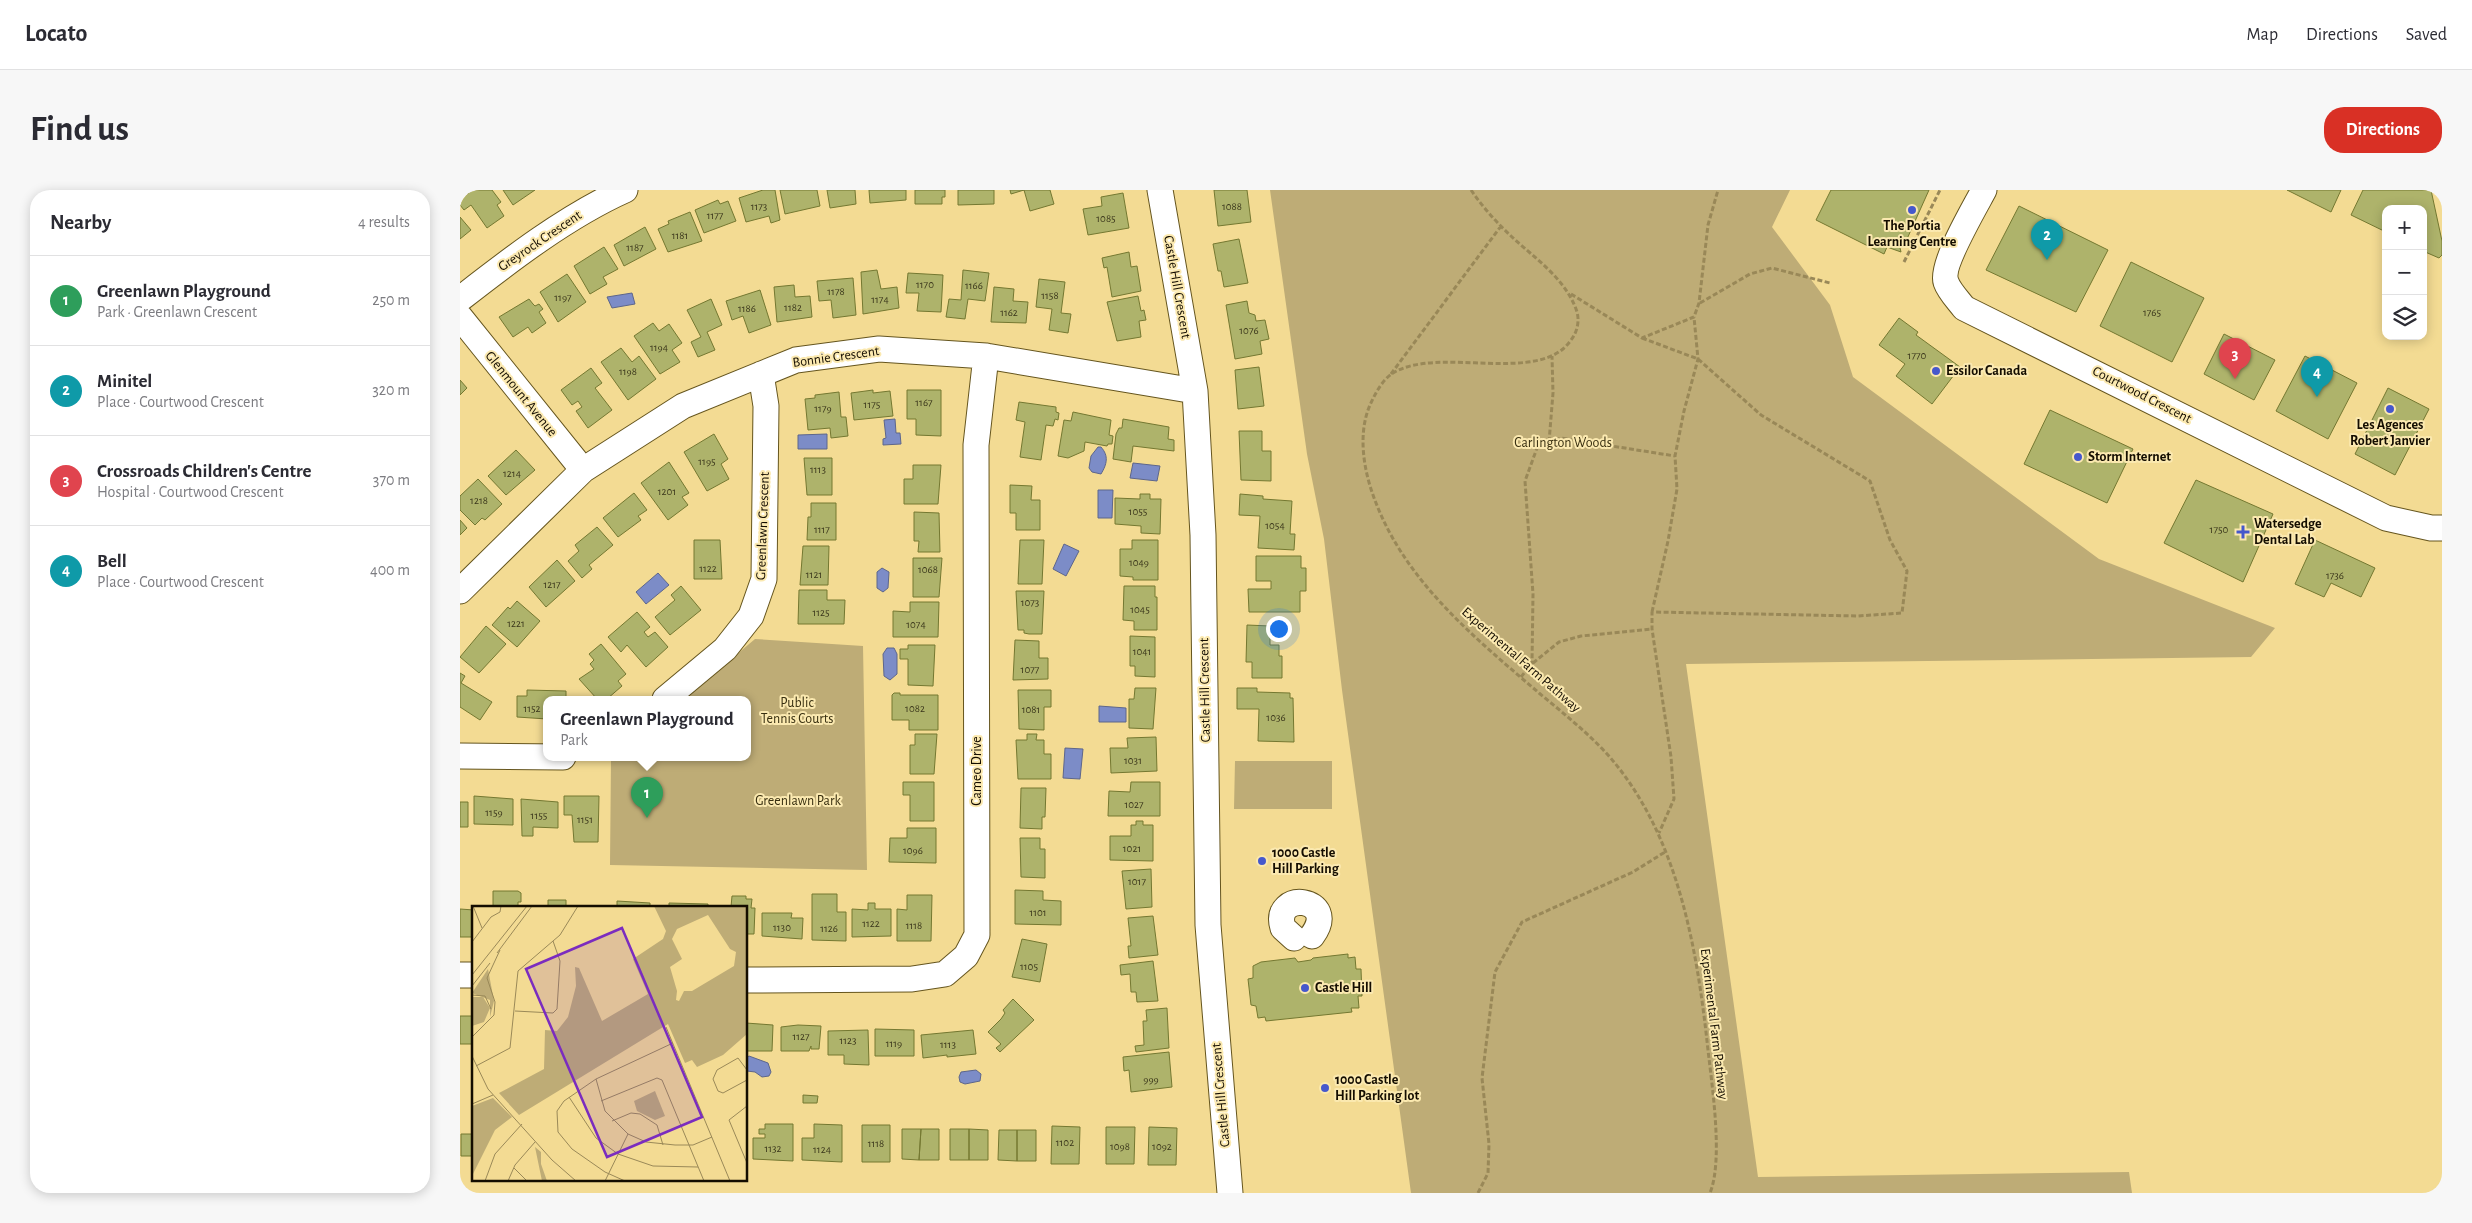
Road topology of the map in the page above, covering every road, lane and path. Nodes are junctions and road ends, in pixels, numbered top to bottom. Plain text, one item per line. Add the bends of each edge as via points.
1 (625, 190) edge
2 (1160, 190) edge
3 (1471, 190) edge
4 (1718, 190) edge
5 (1940, 190) edge
6 (1984, 190) edge
7 (1501, 226) junction
8 (1904, 262) dead end
9 (1830, 283) dead end
10 (1569, 292) junction
11 (460, 299) edge
12 (1699, 303) junction
13 (460, 317) edge
14 (1694, 317) junction
15 (1642, 338) junction
16 (986, 356) junction
17 (1552, 356) junction
18 (1698, 360) junction
19 (761, 374) junction
20 (1390, 375) junction
21 (1195, 391) junction
22 (1549, 443) junction
23 (1675, 456) junction
24 (583, 470) junction
25 (2442, 528) edge
26 (460, 590) edge
27 (1652, 612) junction
28 (1652, 629) junction
29 (1532, 663) junction
30 (1521, 677) junction
31 (669, 696) edge
32 (460, 756) edge
33 (543, 757) edge
34 (1659, 834) junction
35 (1665, 852) junction
36 (748, 980) edge
37 (1230, 1193) edge
38 (1478, 1193) edge
39 (1710, 1193) edge

1 - 11 street, Greyrock Crescent via 598,202 496,270
2 - 21 street, Castle Hill Crescent
3 - 7 path
4 - 12 path via 1708,225
5 - 8 path
6 - 25 street, Courtwood Crescent via 1945,273 1946,282 1964,308 2386,518
7 - 10 path
7 - 20 path, Experimental Farm Pathway
9 - 12 path via 1772,268 1750,274
10 - 15 path
10 - 17 path via 1578,314 1578,326 1568,344
12 - 14 path
13 - 24 street, Glenmount Avenue
14 - 15 path
14 - 18 path
15 - 18 path
16 - 19 street, Bonnie Crescent via 879,349 796,360
16 - 21 street, Bonnie Crescent
16 - 36 street, Cameo Drive via 976,445 977,935 966,956 945,974 912,979
17 - 20 path via 1502,364 1431,363 1407,367
17 - 22 path via 1554,393
18 - 23 path
18 - 27 path via 1761,415 1870,481 1890,540 1907,571 1902,612 1858,616
19 - 24 street, Bonnie Crescent via 683,406
19 - 31 street, Greenlawn Crescent via 766,406 764,579 751,616 726,649
20 - 30 path, Experimental Farm Pathway via 1366,414 1363,442 1366,470 1376,502 1394,542 1421,579 1457,622
21 - 37 street, Castle Hill Crescent via 1204,535 1208,925
22 - 23 path via 1561,438
22 - 29 path via 1537,448 1525,481 1533,594
23 - 27 path via 1675,498
24 - 26 street, Bonnie Crescent
27 - 28 path
28 - 29 path via 1581,636 1559,642
28 - 34 path via 1674,799
29 - 30 path
30 - 34 path, Experimental Farm Pathway via 1582,729 1608,756 1632,785
32 - 33 street
34 - 35 path, Experimental Farm Pathway
35 - 38 path via 1634,872 1522,922 1517,930 1494,972 1482,1078 1489,1144 1488,1173
35 - 39 path, Experimental Farm Pathway via 1692,944 1704,1019 1717,1166

